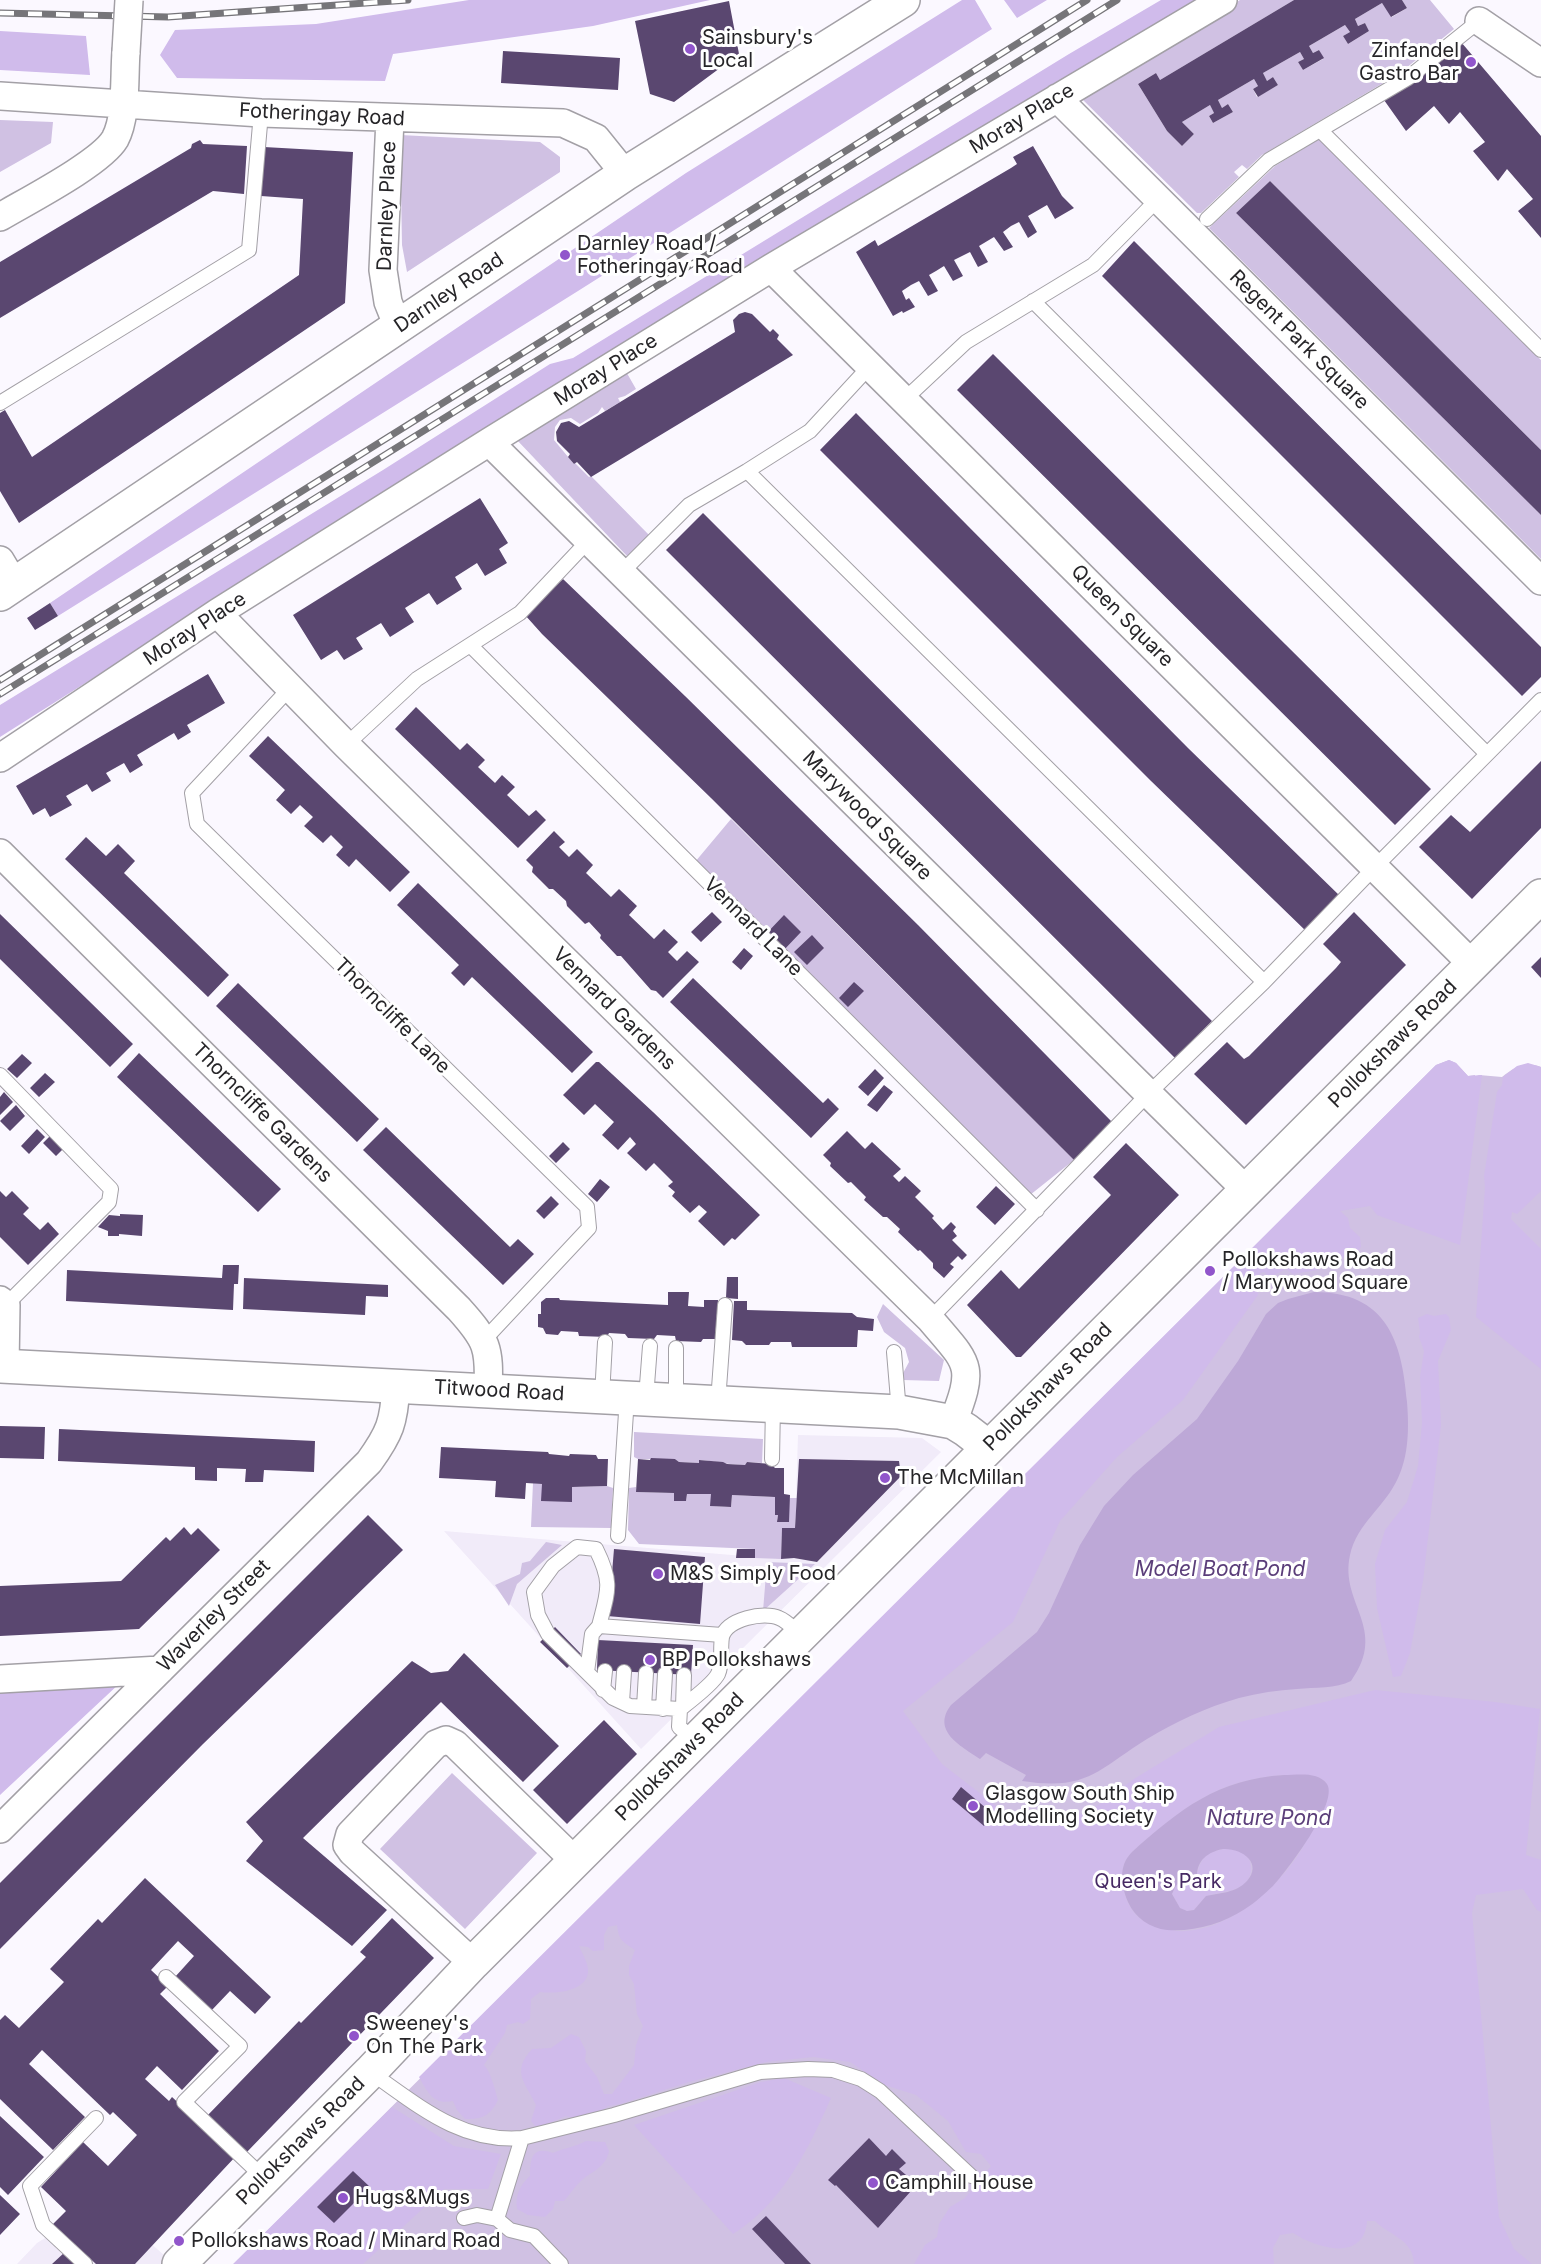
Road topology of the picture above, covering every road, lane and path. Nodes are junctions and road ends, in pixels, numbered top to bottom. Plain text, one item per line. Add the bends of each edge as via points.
1 (129, 0) edge
2 (903, 0) edge
3 (1223, 0) edge
4 (1479, 21) joint
5 (1540, 56) edge
6 (0, 96) edge
7 (1057, 98) junction
8 (123, 105) junction
9 (261, 113) junction
10 (390, 119) junction
11 (1320, 130) junction
12 (625, 174) junction
13 (1158, 199) junction
14 (0, 217) edge
15 (1207, 219) dead end
16 (771, 268) junction
17 (1033, 301) junction
18 (398, 327) junction
19 (1541, 350) edge
20 (870, 366) junction
21 (904, 400) junction
22 (0, 403) edge
23 (489, 442) junction
24 (747, 471) junction
25 (589, 540) junction
26 (621, 573) junction
27 (5, 580) edge
28 (1541, 581) edge
29 (217, 613) junction
30 (470, 645) junction
31 (290, 688) junction
32 (1541, 700) edge
33 (346, 745) junction
34 (1487, 754) junction
35 (0, 758) edge
36 (3, 863) edge
37 (1374, 867) junction
38 (1541, 896) edge
39 (1472, 964) junction
40 (1264, 982) junction
41 (0, 1075) edge
42 (1149, 1093) junction
43 (1246, 1190) junction
44 (1037, 1210) junction
45 (3, 1303) edge
46 (725, 1305) dead end
47 (930, 1319) junction
48 (484, 1340) junction
49 (605, 1342) dead end
50 (650, 1346) dead end
51 (676, 1348) dead end
52 (894, 1352) dead end
53 (2, 1366) edge
54 (396, 1386) junction
55 (488, 1390) junction
56 (638, 1398) junction
57 (718, 1402) junction
58 (773, 1405) junction
59 (898, 1412) junction
60 (953, 1422) junction
61 (988, 1447) junction
62 (772, 1460) dead end
63 (618, 1536) dead end
64 (604, 1631) junction
65 (723, 1635) junction
66 (801, 1635) junction
67 (160, 1670) junction
68 (605, 1671) dead end
69 (587, 1672) junction
70 (624, 1672) dead end
71 (646, 1673) dead end
72 (665, 1674) dead end
73 (684, 1675) dead end
74 (0, 1679) edge
75 (603, 1690) junction
76 (622, 1702) junction
77 (644, 1707) junction
78 (682, 1708) junction
79 (663, 1709) junction
80 (696, 1741) junction
81 (0, 1829) edge
82 (576, 1862) junction
83 (474, 1963) junction
84 (166, 1977) dead end
85 (370, 2072) junction
86 (96, 2118) dead end
87 (522, 2138) junction
88 (970, 2176) dead end
89 (263, 2177) junction
90 (464, 2218) dead end
91 (497, 2219) junction
92 (85, 2264) edge
93 (179, 2264) edge
94 (561, 2264) edge

1 - 8 street, bridge
2 - 12 main road, Darnley Road
3 - 7 street, Moray Place
4 - 5 street
4 - 11 lane via 1408,78
6 - 8 street, Fotheringay Road
7 - 13 street, Regent Park Square
7 - 16 street, Moray Place
8 - 9 street, Fotheringay Road
8 - 14 street via 115,138 104,152
9 - 10 street, Fotheringay Road
9 - 22 lane via 249,250
10 - 12 street, Fotheringay Road via 563,123 596,138
10 - 18 street, Darnley Place via 383,270 388,302
11 - 15 lane via 1269,160
11 - 19 lane
12 - 18 main road, Darnley Road
13 - 17 lane via 1093,265
13 - 28 street, Regent Park Square
16 - 20 street, Queen Square
16 - 23 street, Moray Place
17 - 21 lane via 966,342
17 - 34 lane
18 - 27 main road, Darnley Road
20 - 21 street, Queen Square
20 - 24 lane via 810,431
21 - 37 street, Queen Square
23 - 25 street, Marywood Square
23 - 29 street, Moray Place
24 - 26 lane via 689,505
24 - 40 lane
25 - 26 street, Marywood Square
25 - 30 lane via 520,612
26 - 42 street, Marywood Square
29 - 31 street, Vennard Gardens
29 - 35 street, Moray Place
30 - 33 lane via 417,679
30 - 44 lane, Vennard Lane
31 - 33 street, Vennard Gardens
31 - 48 lane, Thorncliffe Lane via 192,793 197,824 587,1208 589,1228
32 - 34 lane
33 - 47 street, Vennard Gardens
34 - 37 lane
36 - 48 street, Thorncliffe Gardens via 459,1309
37 - 39 street, Queen Square
37 - 40 lane
38 - 39 main road, Pollokshaws Road
39 - 43 main road, Pollokshaws Road
40 - 42 lane
41 - 45 lane via 111,1189 109,1202
42 - 43 street, Marywood Square
42 - 44 lane
43 - 61 main road, Pollokshaws Road
44 - 47 lane
45 - 53 street
46 - 57 lane
47 - 60 street, Vennard Gardens via 966,1367 967,1380
48 - 55 street, Thorncliffe Gardens via 489,1362
49 - 56 lane
50 - 56 lane
51 - 56 lane
52 - 59 lane
53 - 54 main road, Titwood Road
54 - 55 main road, Titwood Road
54 - 67 street, Waverley Street via 391,1427 369,1462
55 - 56 main road, Titwood Road
56 - 57 main road, Titwood Road
56 - 63 lane
57 - 58 main road, Titwood Road
58 - 59 main road, Titwood Road
58 - 62 lane
59 - 60 main road, Titwood Road
60 - 61 main road, Titwood Road
61 - 66 main road, Pollokshaws Road
64 - 65 lane via 686,1639
64 - 69 lane via 592,1634
64 - 69 lane via 608,1578 596,1549 577,1547 553,1566 534,1592 538,1615 548,1634
65 - 66 lane via 746,1617 763,1615 779,1618
65 - 78 lane via 718,1675
66 - 80 main road, Pollokshaws Road
67 - 74 street
67 - 81 street, Waverley Street
68 - 75 lane
69 - 75 lane
70 - 76 lane
71 - 77 lane
72 - 79 lane
73 - 78 lane
75 - 76 lane
76 - 77 lane
77 - 79 lane
78 - 79 lane
78 - 80 lane via 679,1726
80 - 82 main road, Pollokshaws Road
82 - 83 main road, Pollokshaws Road
82 - 83 street via 455,1744 446,1740 435,1744 350,1834 347,1845
83 - 85 main road, Pollokshaws Road
84 - 89 lane via 240,2046 184,2102
85 - 87 lane via 454,2127 492,2139
85 - 89 main road, Pollokshaws Road
86 - 92 lane via 30,2186 43,2225
87 - 88 lane via 760,2072 833,2070 861,2079 880,2091
87 - 91 lane
89 - 93 main road, Pollokshaws Road
90 - 91 lane via 477,2215
91 - 94 lane via 510,2230 534,2236

